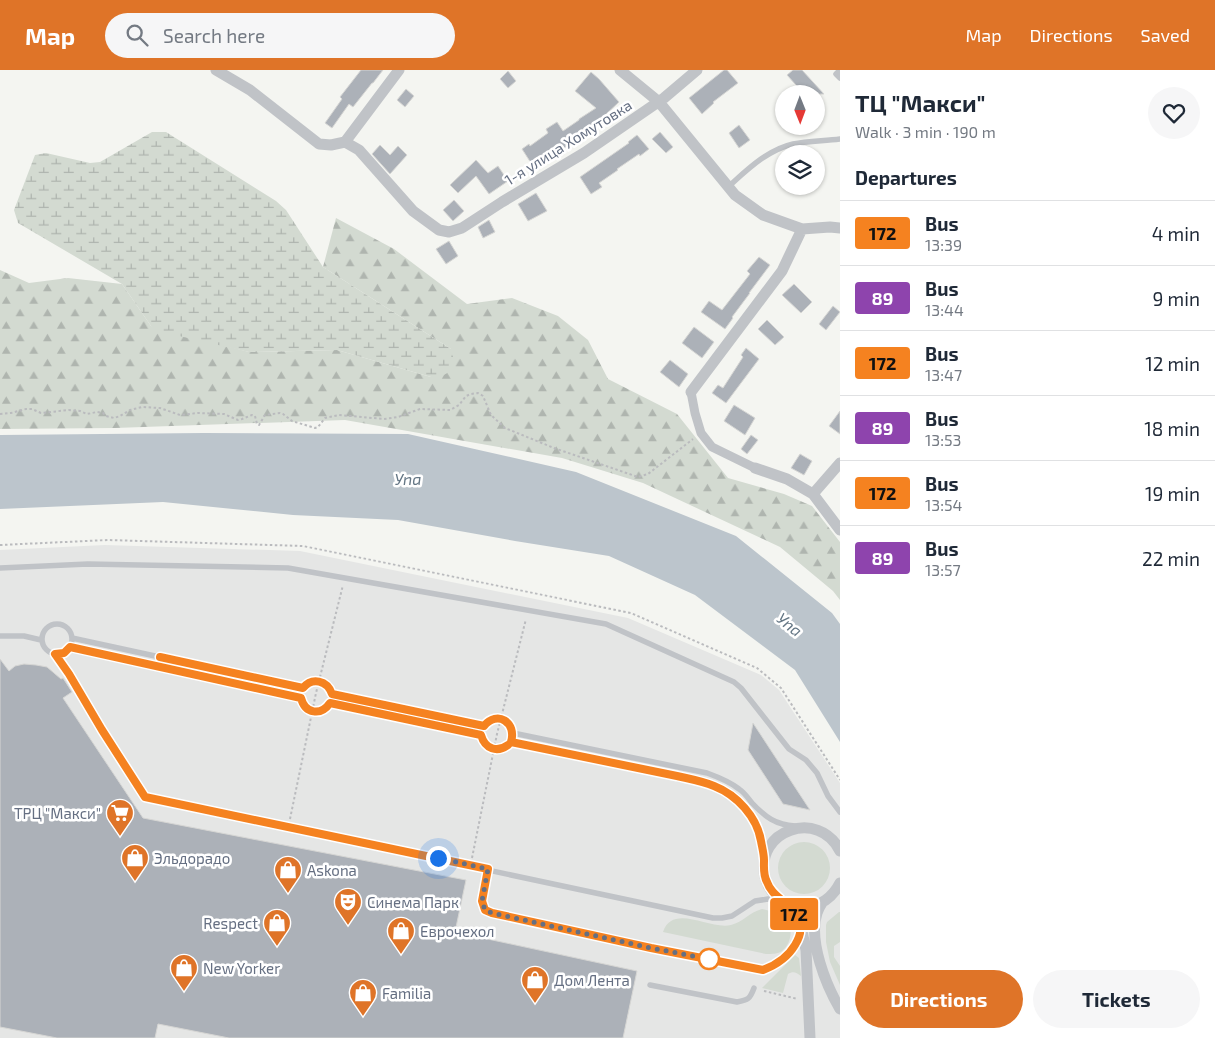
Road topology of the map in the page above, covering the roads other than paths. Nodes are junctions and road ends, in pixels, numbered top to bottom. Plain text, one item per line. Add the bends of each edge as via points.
1 (216, 70) edge
2 (399, 70) edge
3 (620, 70) edge
4 (697, 70) edge
5 (840, 70) edge
6 (840, 78) edge
7 (659, 102) junction
8 (840, 139) edge
9 (345, 142) junction
10 (728, 187) junction
11 (840, 228) edge
12 (802, 230) junction
13 (691, 392) joint
14 (840, 463) edge
15 (755, 468) joint
16 (813, 494) junction
17 (840, 530) edge
18 (0, 568) edge
19 (0, 636) edge
20 (72, 638) junction
21 (41, 640) junction
22 (70, 647) junction
23 (55, 654) junction
24 (303, 688) junction
25 (332, 694) junction
26 (301, 698) junction
27 (330, 703) junction
28 (484, 726) junction
29 (512, 733) junction
30 (481, 735) junction
31 (511, 742) junction
32 (840, 812) edge
33 (802, 827) junction
34 (840, 851) edge
35 (764, 858) junction
36 (488, 869) junction
37 (840, 883) edge
38 (840, 898) edge
39 (783, 901) junction
40 (825, 901) junction
41 (801, 929) junction
42 (650, 985) dead end
43 (754, 988) dead end
44 (840, 1009) edge
45 (810, 1038) edge

1 - 9 street via 250,90 319,144
2 - 9 street
3 - 7 street
4 - 7 street, 1-я улица Хомутовка
5 - 6 lane via 836,74
7 - 9 street, 1-я улица Хомутовка via 584,153 462,228 450,232 439,230 413,211 359,150
7 - 10 street
8 - 10 lane via 778,148 749,167
10 - 12 street via 763,215
11 - 12 street
12 - 13 street via 782,271
13 - 15 street via 701,433 712,447
14 - 16 street
15 - 16 street via 787,479
16 - 17 street
18 - 32 lane via 96,564 288,568 606,624 734,682 789,749 806,760 817,773
19 - 21 lane
20 - 21 lane via 65,627 56,624 44,631
20 - 22 lane
20 - 24 lane
21 - 23 lane via 47,651
22 - 23 lane via 64,653
22 - 26 lane
23 - 36 lane via 145,797
24 - 25 lane via 310,682 320,681
24 - 26 lane
25 - 27 lane
25 - 28 lane
26 - 27 lane via 305,707 313,711 323,710
27 - 30 lane
28 - 29 lane via 496,718 509,724
28 - 30 lane
29 - 31 lane
29 - 33 lane via 707,773 740,789 770,819 779,824
30 - 31 lane via 487,746 494,749 502,749
31 - 35 lane via 715,786 746,809 755,822
33 - 34 street via 827,834
33 - 35 street via 778,836
35 - 39 street via 766,882
36 - 39 lane via 713,918 732,916 755,901
36 - 41 lane via 482,901 485,910 492,913 763,970 789,953 798,941
37 - 40 street
38 - 40 street
39 - 40 street via 803,907
39 - 41 street via 800,922
40 - 44 street via 815,920 817,949 824,978
41 - 45 street via 806,950
42 - 43 lane via 737,1002 750,997

